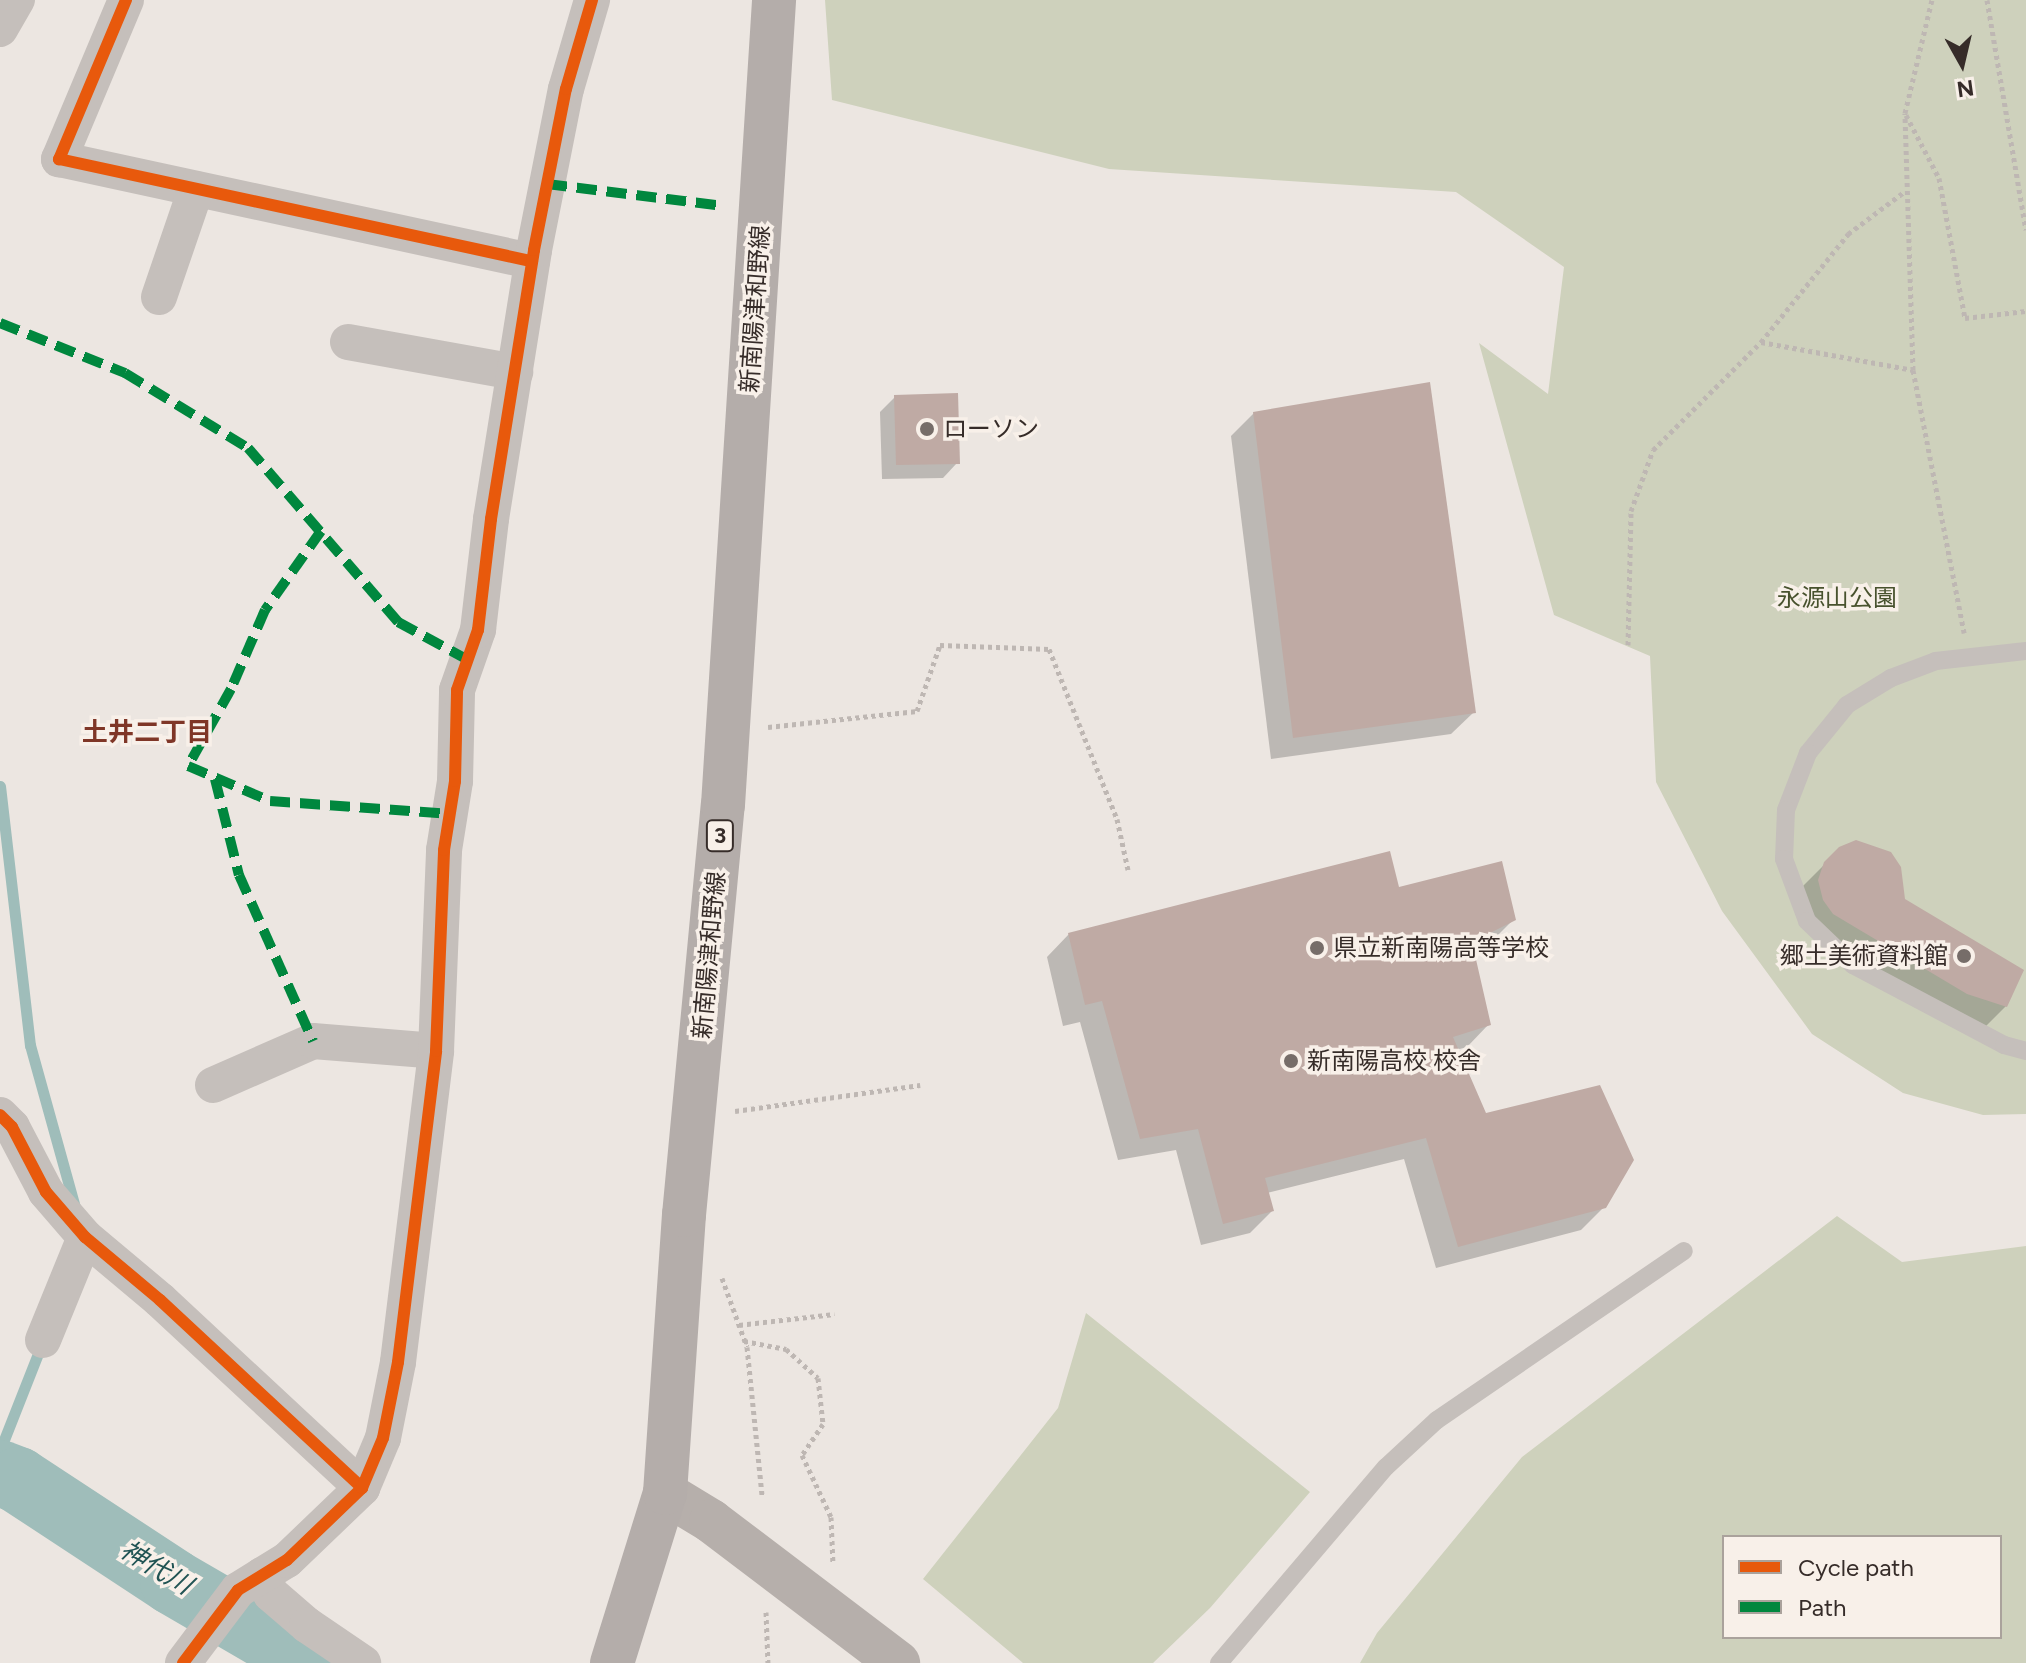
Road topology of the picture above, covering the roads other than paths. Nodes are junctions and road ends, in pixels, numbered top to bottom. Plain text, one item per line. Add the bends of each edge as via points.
1 (17, 0) edge
2 (126, 0) edge
3 (592, 0) edge
4 (774, 0) edge
5 (0, 29) edge
6 (196, 189) junction
7 (532, 261) junction
8 (159, 297) dead end
9 (348, 342) dead end
10 (515, 372) junction
11 (2026, 651) edge
12 (436, 1051) junction
13 (2026, 1051) edge
14 (213, 1085) dead end
15 (0, 1115) edge
16 (85, 1237) junction
17 (1684, 1251) dead end
18 (43, 1340) dead end
19 (362, 1488) junction
20 (665, 1493) junction
21 (250, 1582) junction
22 (189, 1654) edge
23 (363, 1663) edge
24 (612, 1663) edge
25 (898, 1663) edge
26 (1219, 1663) edge

1 - 5 street
2 - 6 street via 59,159
3 - 7 street via 566,89
4 - 20 main road, 新南陽津和野線 / 3 via 723,805 684,1215
6 - 7 street
6 - 8 street
7 - 10 street
9 - 10 street
10 - 12 street via 478,630 457,690
11 - 13 lane via 1936,661 1891,678 1847,705 1808,753 1786,810 1784,859 1807,921 1853,965 2004,1045
12 - 14 street via 313,1041
12 - 19 street via 398,1362 383,1438
15 - 16 street via 12,1127 46,1192
16 - 18 street
16 - 19 street
17 - 26 lane via 1437,1420 1386,1467
19 - 21 street via 287,1560
20 - 24 main road, 新南陽津和野線 / 3
20 - 25 street via 711,1521
21 - 22 street
21 - 23 street

